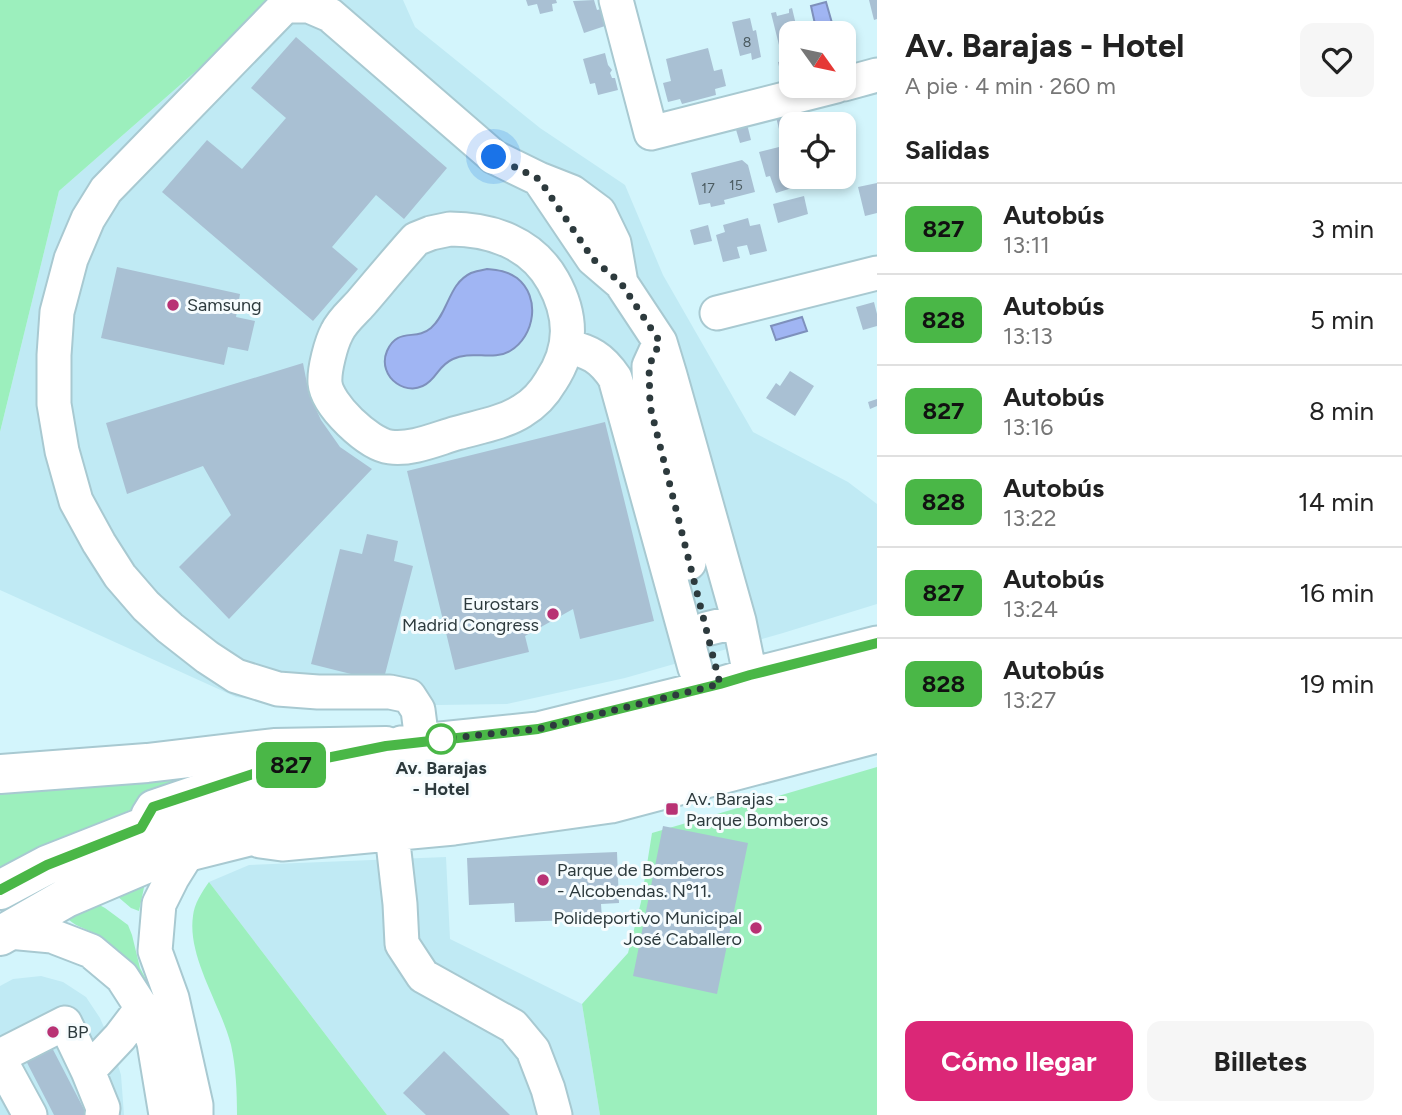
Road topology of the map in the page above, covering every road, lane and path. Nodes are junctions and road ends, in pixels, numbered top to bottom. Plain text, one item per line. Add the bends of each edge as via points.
1 (616, 0) edge
2 (877, 75) edge
3 (856, 81) edge
4 (789, 98) edge
5 (877, 273) edge
6 (717, 313) dead end
7 (660, 342) junction
8 (567, 345) junction
9 (717, 540) junction
10 (685, 548) junction
11 (739, 621) junction
12 (705, 629) junction
13 (877, 643) edge
14 (877, 672) edge
15 (722, 676) junction
16 (877, 702) edge
17 (877, 736) edge
18 (404, 743) junction
19 (0, 774) edge
20 (141, 828) junction
21 (391, 834) junction
22 (240, 838) junction
23 (187, 853) junction
24 (0, 890) edge
25 (5, 934) edge
26 (142, 1008) junction
27 (0, 1058) edge
28 (88, 1071) junction
29 (30, 1115) edge
30 (103, 1115) edge
31 (166, 1115) edge
32 (196, 1115) edge
33 (555, 1115) edge

1 - 4 street via 651,133
2 - 3 street
5 - 6 street
7 - 9 street
7 - 10 street via 649,366 650,406
7 - 18 street via 621,283 614,243 599,212 572,192 494,157 330,15 309,6 285,6 106,190 71,259 57,312 54,404 76,501 120,576 146,606 207,657 236,676 278,689 409,696 418,710
8 - 8 street via 546,390 522,411 407,447 382,446 370,440 330,398 325,382 329,350 338,330 416,239 450,229 488,232 533,255 558,290 567,320
8 - 15 street via 589,352 615,378
9 - 10 street
9 - 11 street
10 - 12 street
11 - 12 street
11 - 15 street
12 - 15 street
13 - 15 street
14 - 20 main road via 549,754 275,791
15 - 18 street via 538,729
16 - 22 main road via 556,786 323,818
17 - 21 street via 611,806
18 - 19 main road via 274,748
18 - 20 street via 262,771 153,807
20 - 24 main road via 47,865
21 - 22 street via 282,844
21 - 33 street via 402,944 423,976 513,1026 533,1050
22 - 23 main road
23 - 25 main road via 155,860 66,898
23 - 32 street via 159,904 155,951 172,998
25 - 26 street via 52,936 91,951 122,977
26 - 28 street
26 - 31 street via 154,1043
27 - 28 street via 65,1023
27 - 29 street
28 - 30 street

